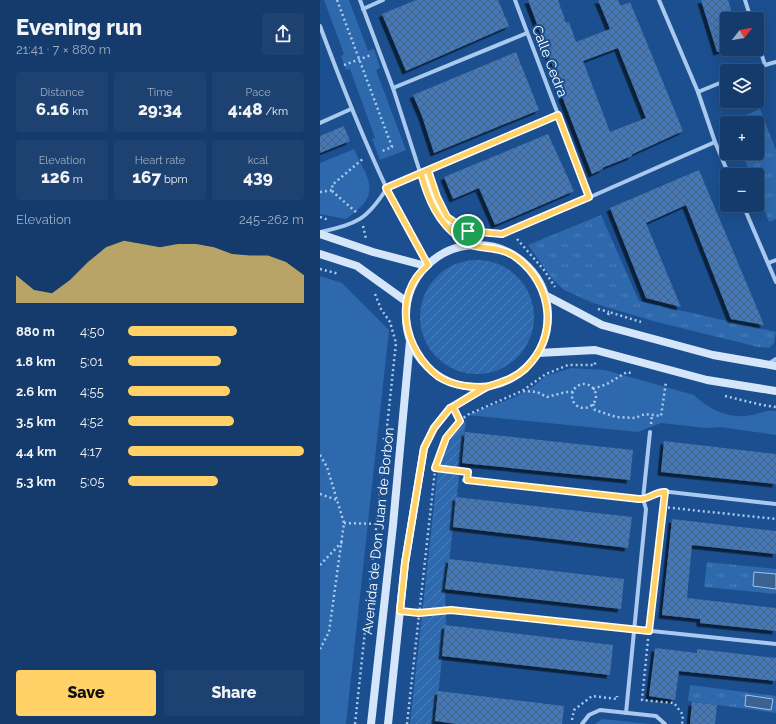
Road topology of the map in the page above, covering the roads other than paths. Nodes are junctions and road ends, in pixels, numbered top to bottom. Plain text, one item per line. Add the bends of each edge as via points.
1 (360, 0) edge
2 (383, 0) edge
3 (515, 0) edge
4 (659, 0) edge
5 (745, 0) edge
6 (363, 9) junction
7 (749, 12) edge
8 (320, 27) edge
9 (527, 33) junction
10 (762, 56) edge
11 (776, 62) edge
12 (765, 64) joint
13 (720, 83) edge
14 (393, 88) junction
15 (698, 92) junction
16 (351, 109) junction
17 (558, 115) junction
18 (320, 123) edge
19 (715, 142) junction
20 (727, 168) edge
21 (421, 173) junction
22 (386, 188) junction
23 (589, 197) junction
24 (745, 212) edge
25 (513, 231) road end
26 (320, 233) edge
27 (470, 245) junction
28 (320, 254) edge
29 (776, 260) edge
30 (768, 264) junction
31 (427, 265) junction
32 (776, 282) edge
33 (545, 295) junction
34 (407, 302) junction
35 (410, 341) junction
36 (538, 353) junction
37 (776, 359) edge
38 (767, 365) junction
39 (776, 366) edge
40 (486, 387) junction
41 (776, 391) edge
42 (650, 432) dead end
43 (465, 480) road end
44 (643, 499) junction
45 (776, 504) edge
46 (451, 610) road end
47 (634, 629) junction
48 (776, 644) edge
49 (626, 713) junction
50 (371, 724) edge
51 (388, 724) edge
52 (582, 724) edge
53 (665, 724) edge

1 - 6 street
2 - 6 street
3 - 9 street, Calle Cedra
4 - 15 street
5 - 7 street
6 - 14 street
8 - 16 street
9 - 14 street
9 - 17 street, Calle Cedra
10 - 12 street
11 - 12 street
13 - 15 street
14 - 21 street
15 - 19 street
16 - 18 street
16 - 22 street
17 - 21 street
17 - 23 street, Calle Cedra
19 - 20 street
19 - 23 street
21 - 22 street
21 - 27 street via 427,194 441,221
22 - 26 street via 374,207 354,224
22 - 31 street
23 - 25 street
24 - 30 street
26 - 31 street via 374,252
27 - 31 street via 446,252
27 - 33 street via 494,247 516,257 534,274
28 - 34 street via 358,266
29 - 30 street
30 - 32 street
31 - 34 street via 414,282
33 - 36 street via 547,328
33 - 38 street via 602,325 713,355
34 - 35 street via 406,322
35 - 40 street via 422,362 440,377 462,386
35 - 50 street, Avenida de Don Juan de Borbón
36 - 40 street via 525,369 507,381
36 - 41 street via 594,350 707,380
37 - 38 street
38 - 39 street
40 - 51 street via 453,407 434,428 424,448 405,563
42 - 44 street
43 - 44 street
44 - 45 street via 661,491
44 - 47 street via 646,509
46 - 47 street
47 - 48 street
47 - 49 street
49 - 52 street via 600,710 589,716
49 - 53 street via 656,716

